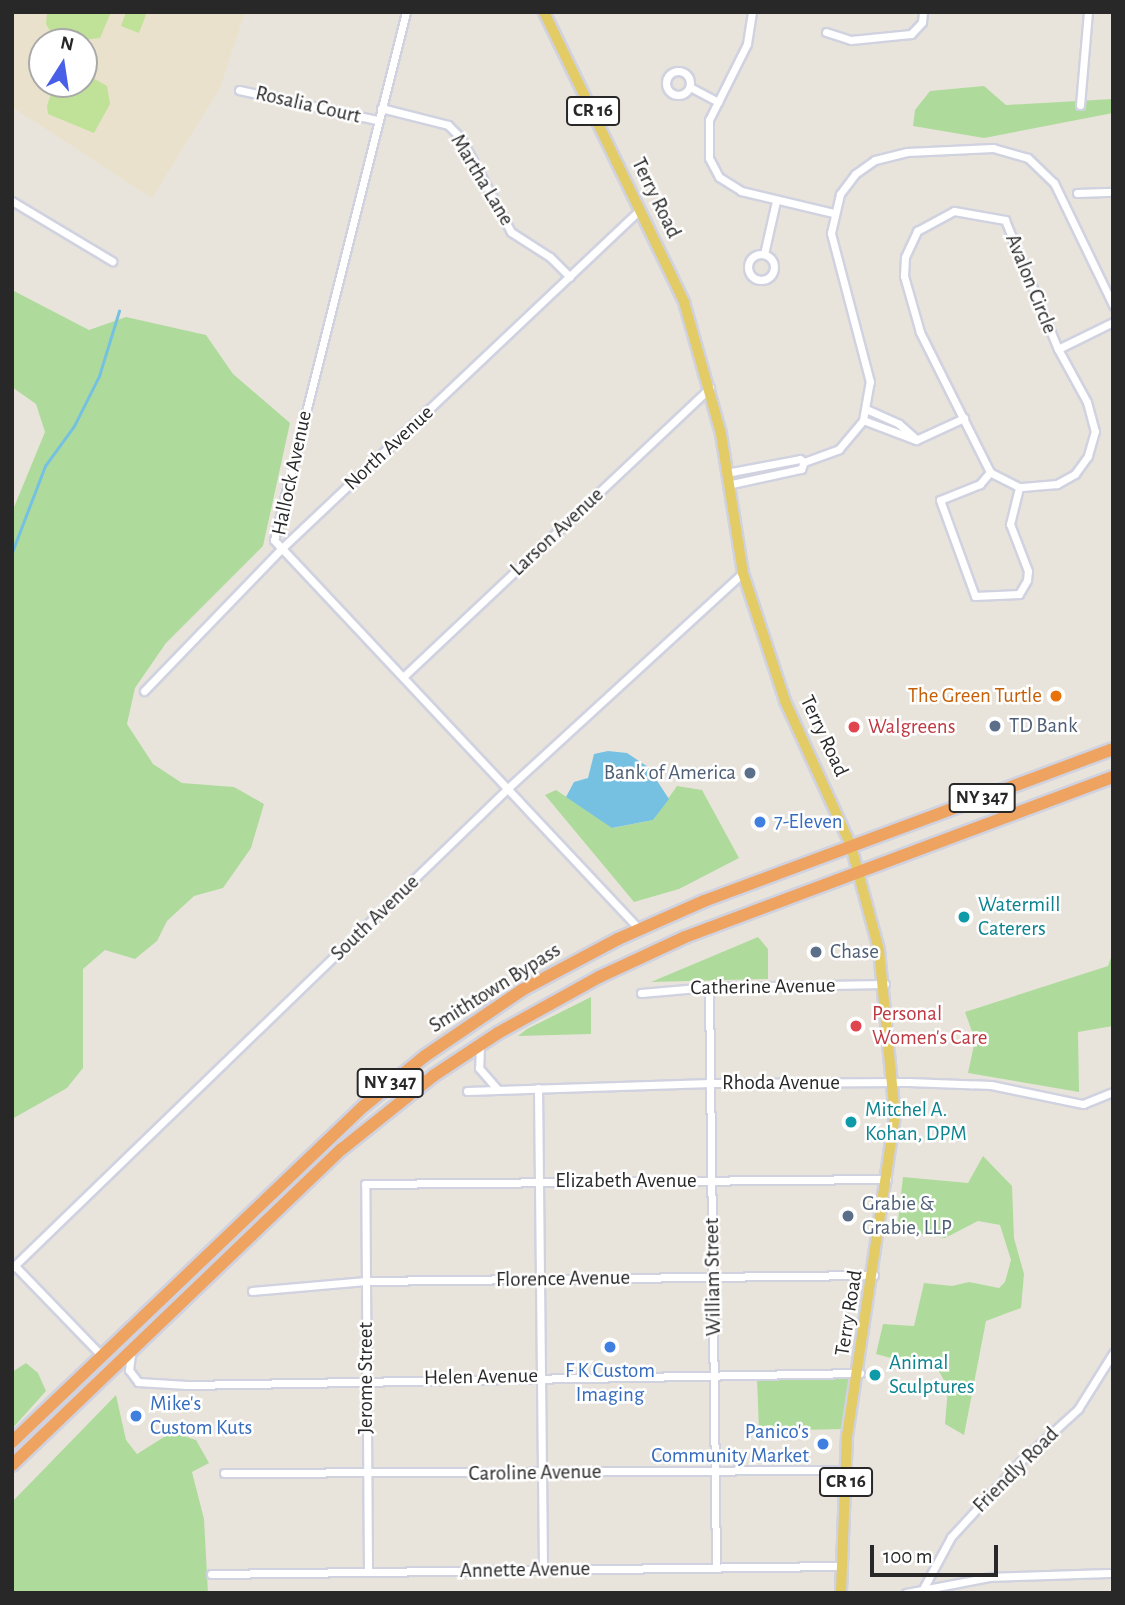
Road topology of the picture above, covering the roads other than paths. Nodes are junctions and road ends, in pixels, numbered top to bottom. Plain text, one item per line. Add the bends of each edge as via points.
1 (406, 12) edge
2 (544, 12) edge
3 (752, 12) edge
4 (923, 12) edge
5 (1088, 12) edge
6 (826, 32) dead end
7 (690, 87) dead end
8 (239, 90) dead end
9 (718, 102) junction
10 (1080, 105) dead end
11 (381, 108) junction
12 (377, 120) junction
13 (1113, 192) edge
14 (1077, 193) dead end
15 (12, 201) edge
16 (776, 201) junction
17 (640, 210) junction
18 (833, 214) junction
19 (764, 254) dead end
20 (112, 261) dead end
21 (570, 277) junction
22 (1113, 305) edge
23 (1113, 322) edge
24 (1058, 349) junction
25 (710, 387) junction
26 (866, 409) junction
27 (964, 418) junction
28 (863, 420) junction
29 (916, 440) junction
30 (804, 463) junction
31 (990, 472) junction
32 (727, 479) junction
33 (1019, 487) junction
34 (281, 549) junction
35 (743, 573) junction
36 (403, 677) junction
37 (144, 691) dead end
38 (1113, 749) edge
39 (1113, 777) edge
40 (508, 788) junction
41 (851, 846) junction
42 (859, 871) junction
43 (639, 929) junction
44 (885, 984) junction
45 (709, 987) junction
46 (641, 993) dead end
47 (480, 1045) junction
48 (894, 1082) junction
49 (711, 1083) junction
50 (538, 1088) junction
51 (497, 1089) junction
52 (467, 1091) dead end
53 (1113, 1092) edge
54 (888, 1179) junction
55 (712, 1181) junction
56 (538, 1182) junction
57 (365, 1185) joint
58 (14, 1267) edge
59 (874, 1275) junction
60 (714, 1277) junction
61 (539, 1279) junction
62 (366, 1281) junction
63 (252, 1291) dead end
64 (132, 1350) junction
65 (1113, 1353) edge
66 (102, 1356) junction
67 (860, 1373) junction
68 (714, 1374) junction
69 (541, 1376) junction
70 (366, 1379) junction
71 (12, 1441) edge
72 (12, 1465) edge
73 (846, 1470) junction
74 (715, 1471) junction
75 (542, 1472) junction
76 (224, 1474) dead end
77 (366, 1475) junction
78 (840, 1566) junction
79 (716, 1567) junction
80 (543, 1570) junction
81 (368, 1571) junction
82 (1113, 1573) edge
83 (211, 1574) dead end
84 (923, 1589) junction
85 (841, 1593) edge
86 (906, 1593) edge

1 - 11 street, Hallock Avenue
2 - 17 main road, Terry Road / CR 16
3 - 9 street via 747,44
4 - 6 street via 922,22 911,34 851,40
5 - 10 street
7 - 9 street
8 - 12 street, Rosalia Court
9 - 16 street via 706,134 709,158 719,177 741,191
11 - 12 street, Hallock Avenue
11 - 21 street, Martha Lane via 448,125 461,138 511,232 550,257
12 - 34 street, Hallock Avenue via 282,503 274,540
13 - 14 street
15 - 20 street
16 - 18 street
16 - 19 street
17 - 21 street, North Avenue
17 - 25 main road, Terry Road / CR 16 via 684,302
18 - 22 street via 855,174 886,155 993,148 1018,154 1054,183
18 - 26 street via 832,243 870,382
21 - 34 street, North Avenue
23 - 24 street, Avalon Circle
24 - 27 street, Avalon Circle via 1005,220 954,211 917,231 905,257 904,276 920,332
24 - 33 street, Avalon Circle via 1087,402 1095,431 1088,456 1076,474 1057,484
25 - 32 main road, Terry Road / CR 16
25 - 36 street, Larson Avenue
26 - 28 street
26 - 29 street via 899,424
27 - 29 street
27 - 31 street, Avalon Circle
28 - 29 street
28 - 30 street via 839,449
30 - 32 street via 800,459
30 - 32 street via 801,470
31 - 33 street
31 - 33 street via 980,484 940,499 975,596 1019,594 1027,580 1028,571 1010,524
32 - 35 main road, Terry Road / CR 16
34 - 36 street, Hallock Avenue
34 - 37 street, North Avenue
35 - 40 street, South Avenue
35 - 41 main road, Terry Road / CR 16 via 785,701
36 - 40 street, Hallock Avenue
38 - 41 highway, Smithtown Bypass / NY 347
39 - 42 highway, Smithtown Bypass / NY 347
40 - 43 street, Hallock Avenue
40 - 58 street, South Avenue
41 - 42 main road, Terry Road / CR 16
41 - 43 highway, Smithtown Bypass / NY 347
42 - 44 main road, Terry Road / CR 16
42 - 47 highway, Smithtown Bypass / NY 347 via 642,956
43 - 66 highway, Smithtown Bypass / NY 347 via 522,990 402,1074 343,1124
44 - 45 street, Catherine Avenue
44 - 48 main road, Terry Road / CR 16
45 - 46 street, Catherine Avenue
45 - 49 street, William Street
47 - 51 street via 480,1073
47 - 64 highway, Smithtown Bypass / NY 347 via 342,1149
48 - 49 street, Rhoda Avenue
48 - 53 street, Rhoda Avenue via 991,1085 1083,1104
48 - 54 main road, Terry Road / CR 16
49 - 50 street, Rhoda Avenue
49 - 55 street, William Street
50 - 51 street, Rhoda Avenue
50 - 56 street
51 - 52 street, Rhoda Avenue
54 - 55 street, Elizabeth Avenue
54 - 59 main road, Terry Road / CR 16
55 - 56 street, Elizabeth Avenue
55 - 60 street, William Street
56 - 57 street, Elizabeth Avenue
56 - 61 street
57 - 62 street, Jerome Street
58 - 66 street
59 - 60 street, Florence Avenue
59 - 67 main road, Terry Road / CR 16
60 - 61 street, Florence Avenue
60 - 68 street, William Street
61 - 62 street, Florence Avenue
61 - 69 street
62 - 63 street, Florence Avenue
62 - 70 street, Jerome Street
64 - 70 street, Helen Avenue via 129,1370 141,1383
64 - 72 highway, Smithtown Bypass / NY 347
65 - 84 street, Friendly Road via 1079,1409 1020,1462 951,1537
66 - 71 highway, Smithtown Bypass / NY 347
67 - 68 street, Helen Avenue
67 - 73 main road, Terry Road / CR 16 via 850,1415
68 - 69 street, Helen Avenue
68 - 74 street, William Street
69 - 70 street, Helen Avenue
69 - 75 street
70 - 77 street, Jerome Street
73 - 74 street, Caroline Avenue
73 - 78 main road, Terry Road / CR 16
74 - 75 street, Caroline Avenue
74 - 79 street, William Street
75 - 77 street, Caroline Avenue
75 - 80 street
76 - 77 street, Caroline Avenue
77 - 81 street, Jerome Street
78 - 79 street, Annette Avenue
78 - 85 main road, Terry Road / CR 16
79 - 80 street, Annette Avenue
80 - 81 street, Annette Avenue
81 - 83 street, Annette Avenue
82 - 84 street via 990,1577
84 - 86 street

